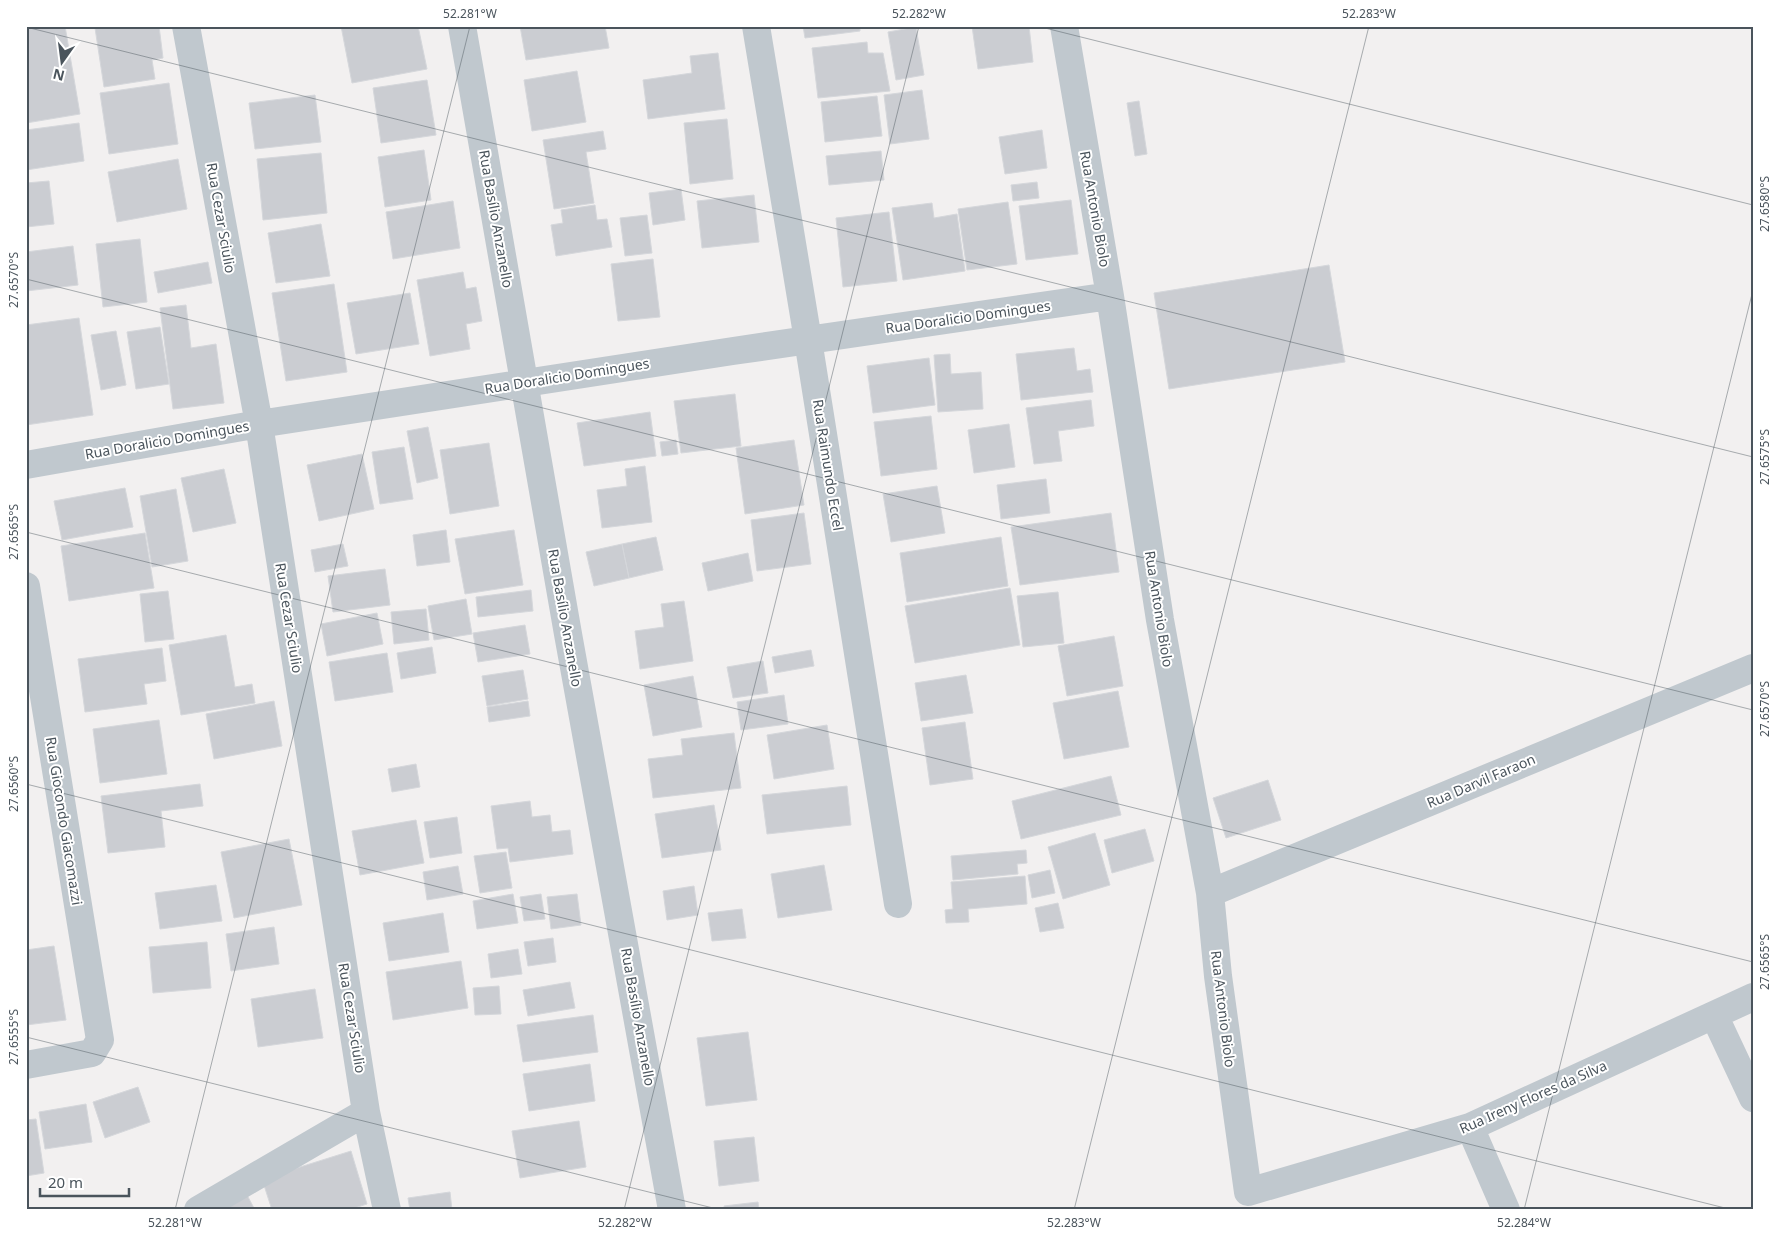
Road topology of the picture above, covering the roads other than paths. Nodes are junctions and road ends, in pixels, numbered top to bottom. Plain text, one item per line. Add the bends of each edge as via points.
1 (186, 26) edge
2 (462, 26) edge
3 (756, 26) edge
4 (1064, 26) edge
5 (1110, 296) junction
6 (808, 340) junction
7 (524, 382) junction
8 (259, 424) junction
9 (26, 465) edge
10 (26, 586) edge
11 (1753, 668) edge
12 (1210, 893) junction
13 (898, 904) dead end
14 (1753, 997) edge
15 (1714, 1015) junction
16 (26, 1065) edge
17 (1753, 1098) edge
18 (366, 1112) junction
19 (1470, 1127) junction
20 (1248, 1192) joint
21 (198, 1210) edge
22 (387, 1210) edge
23 (672, 1210) edge
24 (1506, 1210) edge

1 - 8 street, Rua Cezar Sciulio
2 - 7 street, Rua Basílio Anzanello
3 - 6 street, Rua Raimundo Eccel
4 - 5 street, Rua Antonio Biolo
5 - 6 street, Rua Doralicio Domingues
5 - 12 street, Rua Antonio Biolo via 1160,620
6 - 7 street, Rua Doralicio Domingues
6 - 13 street, Rua Raimundo Eccel
7 - 8 street, Rua Doralicio Domingues
7 - 23 street, Rua Basílio Anzanello
8 - 9 street, Rua Doralicio Domingues
8 - 18 street, Rua Cezar Sciulio
10 - 16 street, Rua Giocondo Giacomazzi via 100,1040 92,1053
11 - 12 street, Rua Darvil Faraon
12 - 20 street, Rua Antonio Biolo via 1218,976
14 - 15 street, Rua Ireny Flores da Silva
15 - 17 street
15 - 19 street, Rua Ireny Flores da Silva
18 - 21 street
18 - 22 street, Rua Cezar Sciulio
19 - 20 street, Rua Ireny Flores da Silva
19 - 24 street

